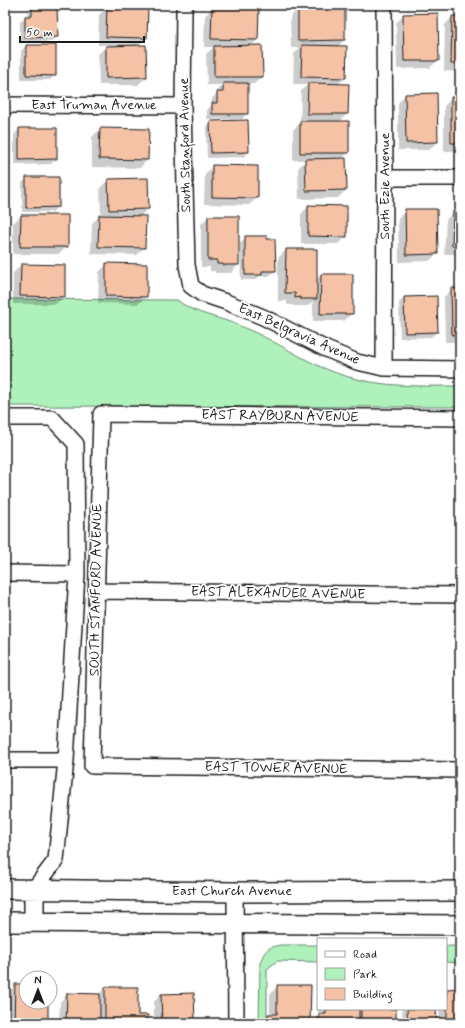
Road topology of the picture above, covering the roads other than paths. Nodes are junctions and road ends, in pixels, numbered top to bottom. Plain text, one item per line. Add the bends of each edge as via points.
1 (186, 5) edge
2 (384, 5) edge
3 (5, 105) edge
4 (184, 106) junction
5 (385, 178) junction
6 (460, 178) edge
7 (191, 286) joint
8 (384, 368) junction
9 (460, 369) edge
10 (101, 414) joint
11 (5, 418) edge
12 (460, 418) edge
13 (5, 573) edge
14 (77, 574) junction
15 (96, 591) junction
16 (460, 595) edge
17 (5, 760) edge
18 (66, 760) junction
19 (92, 766) joint
20 (460, 770) edge
21 (5, 889) edge
22 (34, 889) junction
23 (460, 891) edge
24 (236, 892) junction
25 (5, 922) edge
26 (34, 922) junction
27 (236, 924) junction
28 (460, 925) edge
29 (236, 1023) edge

1 - 4 street, South Stanford Avenue
2 - 5 street, South Ezie Avenue
3 - 4 street, East Truman Avenue
4 - 7 street, South Stanford Avenue via 187,265
5 - 6 street
5 - 8 street, South Ezie Avenue
7 - 8 street, East Belgravia Avenue via 202,294 263,317 326,349 357,362
8 - 9 street, East Belgravia Avenue
10 - 12 street, EAST RAYBURN AVENUE
10 - 15 street, SOUTH STANFORD AVENUE
11 - 14 street via 52,418 76,444
13 - 14 street
14 - 18 street
15 - 16 street, EAST ALEXANDER AVENUE
15 - 19 street, SOUTH STANFORD AVENUE
17 - 18 street
18 - 22 street via 56,860
19 - 20 street, EAST TOWER AVENUE
21 - 22 street, East Church Avenue
22 - 24 street, East Church Avenue
22 - 26 street
23 - 24 street, East Church Avenue
24 - 27 street
25 - 26 street
26 - 27 street
27 - 28 street
27 - 29 street

